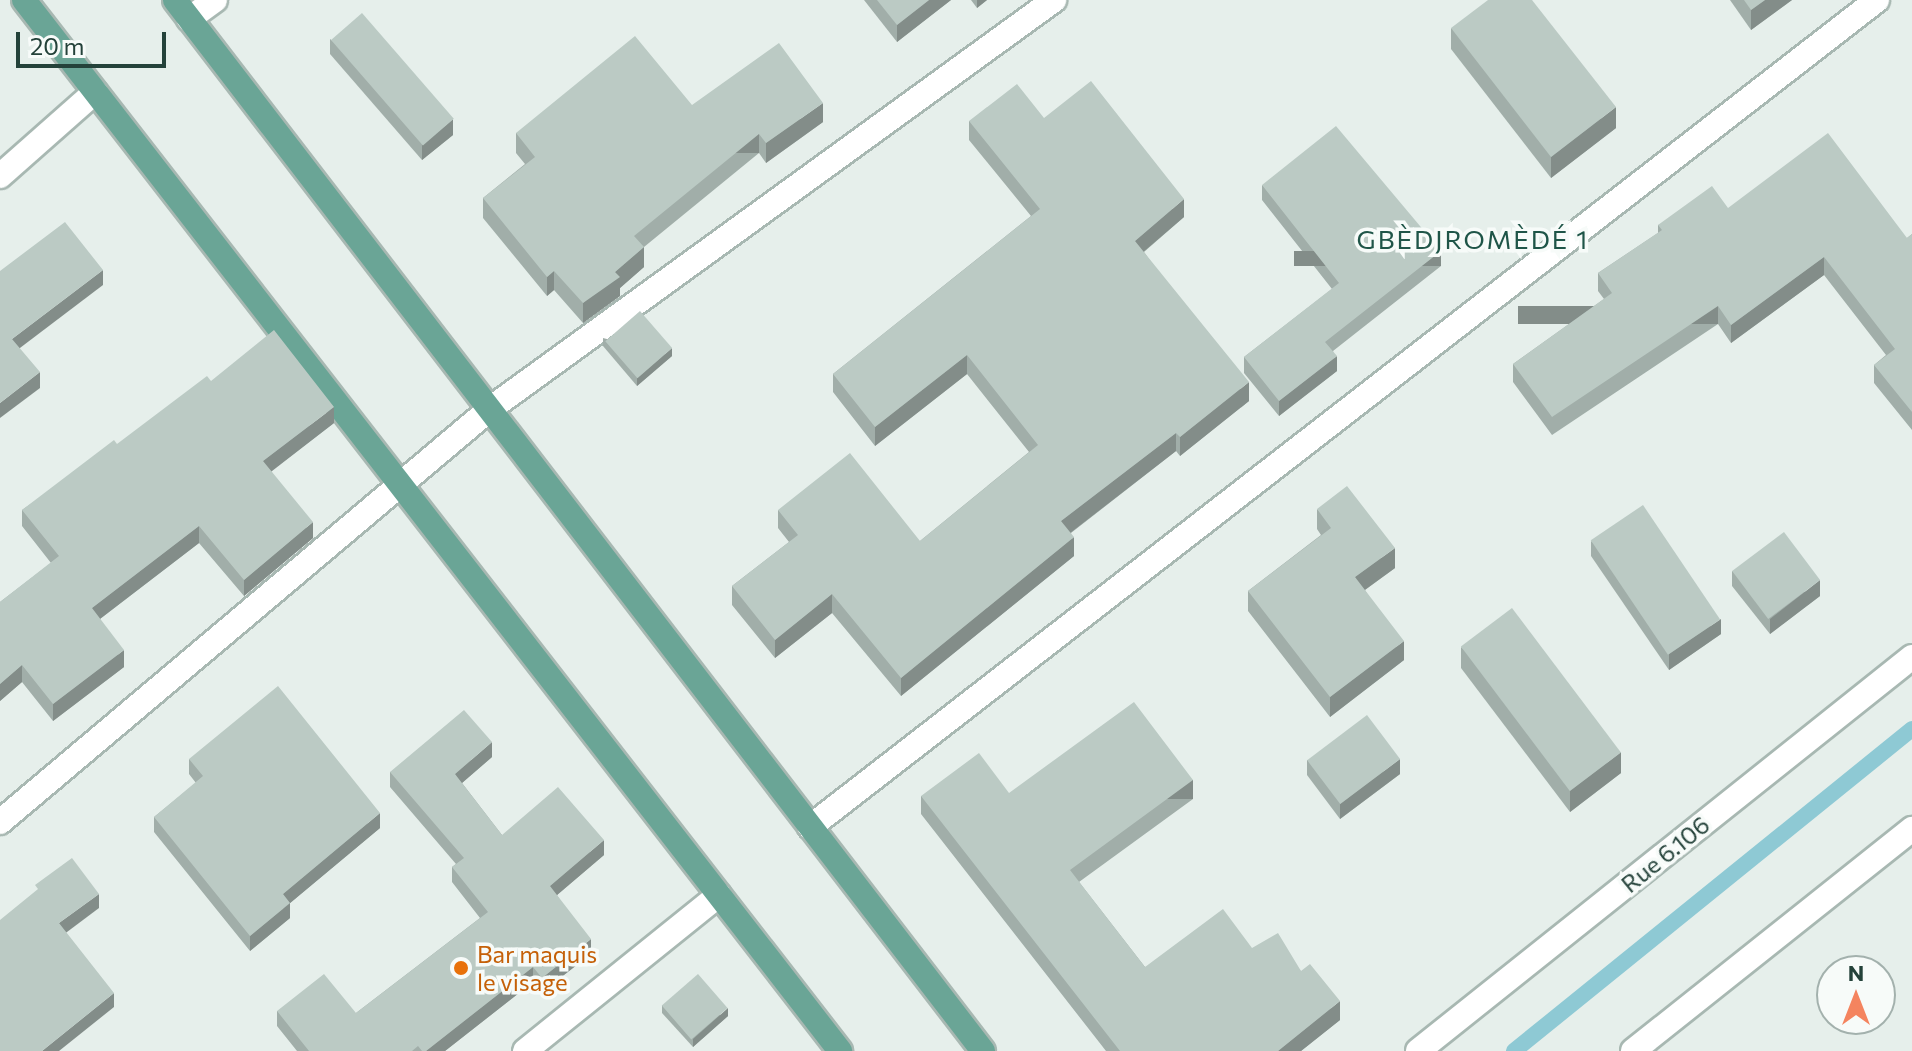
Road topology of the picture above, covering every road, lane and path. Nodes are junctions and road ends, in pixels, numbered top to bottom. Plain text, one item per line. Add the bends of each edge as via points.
1 (24, 0) edge
2 (215, 0) edge
3 (1054, 0) edge
4 (1877, 0) edge
5 (182, 9) edge
6 (95, 92) junction
7 (0, 176) edge
8 (490, 409) junction
9 (399, 484) junction
10 (1912, 657) edge
11 (0, 822) edge
12 (810, 827) junction
13 (1912, 829) edge
14 (719, 895) junction
15 (525, 1051) edge
16 (840, 1051) edge
17 (983, 1051) edge
18 (1418, 1051) edge
19 (1633, 1051) edge

1 - 6 main road
2 - 5 street
3 - 8 street
4 - 12 street
5 - 8 main road
6 - 7 street
6 - 9 main road
8 - 9 street
8 - 12 main road
9 - 11 street
9 - 14 main road
10 - 18 street, Rue 6.106
12 - 17 main road
13 - 19 street
14 - 15 street
14 - 16 main road

